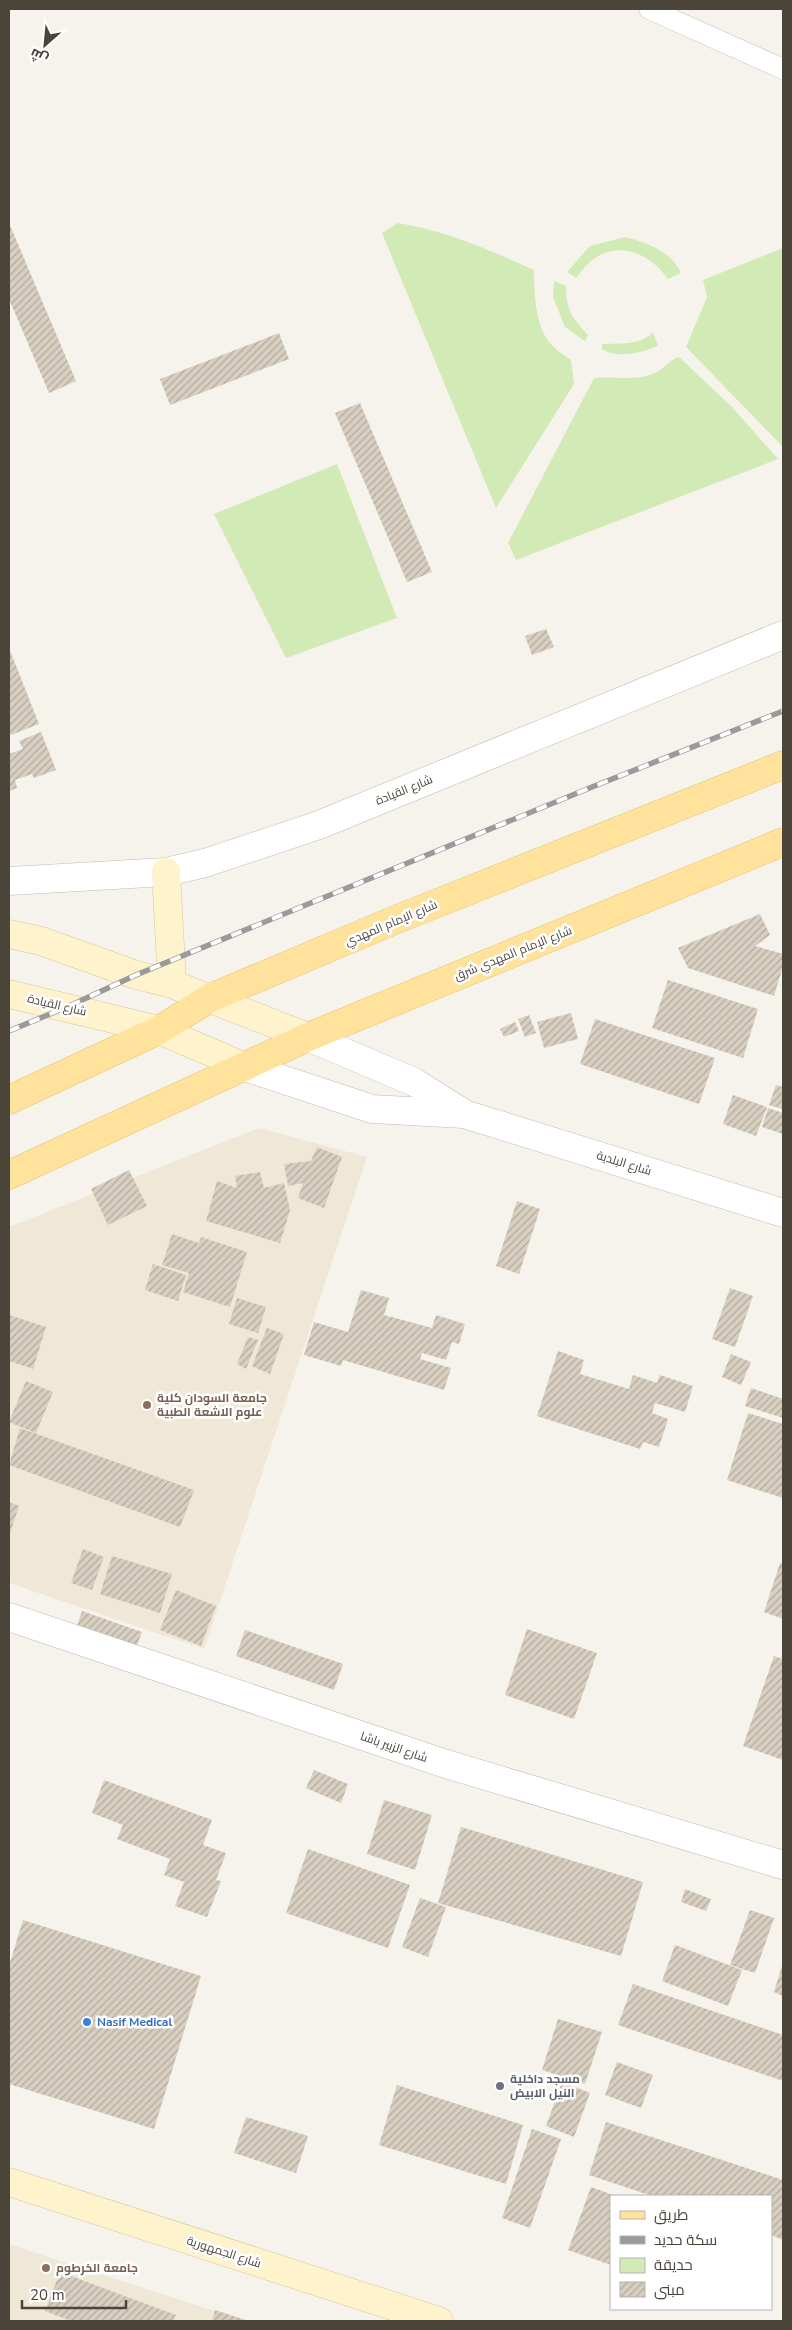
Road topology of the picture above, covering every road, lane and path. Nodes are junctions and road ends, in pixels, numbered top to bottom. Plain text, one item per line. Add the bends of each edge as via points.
1 (649, 9) edge
2 (783, 69) edge
3 (783, 635) edge
4 (783, 765) edge
5 (783, 842) edge
6 (166, 872) junction
7 (9, 881) edge
8 (9, 934) edge
9 (172, 984) junction
10 (9, 994) edge
11 (210, 998) junction
12 (159, 1030) junction
13 (308, 1037) junction
14 (245, 1067) junction
15 (9, 1100) edge
16 (464, 1114) junction
17 (9, 1175) edge
18 (783, 1213) edge
19 (9, 1617) edge
20 (783, 1865) edge
21 (9, 2182) edge
22 (439, 2321) edge

1 - 2 lane
3 - 6 street, شارع القيادة via 319,825 205,863
4 - 11 main road, شارع الإمام المهدي
5 - 13 main road, شارع الإمام المهدي شرق
6 - 7 street, شارع القيادة
6 - 9 main road
8 - 9 main road via 41,941 136,975
9 - 11 main road
10 - 12 main road, شارع القيادة
11 - 12 main road, شارع الإمام المهدي
11 - 13 main road
12 - 14 main road, شارع القيادة
12 - 15 main road, شارع الإمام المهدي
13 - 14 main road, شارع الإمام المهدي شرق
13 - 16 street via 414,1082
14 - 16 street via 372,1110
14 - 17 main road
16 - 18 street, شارع البلدية
19 - 20 street, شارع الزبير باشا via 444,1763
21 - 22 main road, شارع الجمهورية

